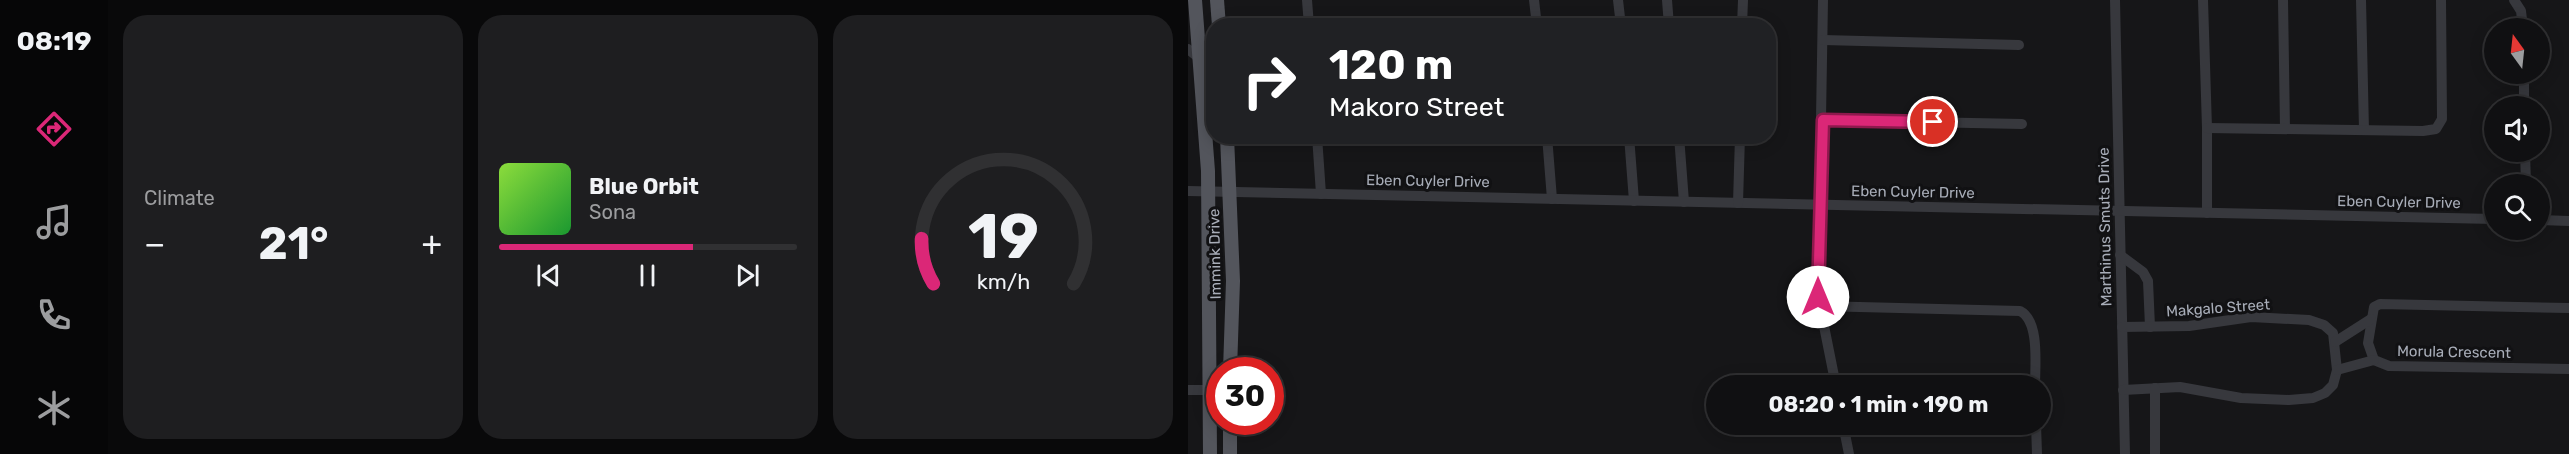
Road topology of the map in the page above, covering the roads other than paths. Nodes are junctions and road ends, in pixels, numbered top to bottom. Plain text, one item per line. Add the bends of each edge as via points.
1 (1195, 0) edge
2 (1217, 0) edge
3 (1307, 0) edge
4 (1534, 0) edge
5 (1618, 0) edge
6 (1667, 0) edge
7 (1743, 0) edge
8 (1823, 0) edge
9 (2115, 0) edge
10 (2203, 0) edge
11 (2283, 0) edge
12 (2361, 0) edge
13 (2441, 0) edge
14 (2514, 0) edge
15 (1218, 18) edge
16 (1308, 18) edge
17 (1536, 18) edge
18 (1619, 18) edge
19 (1668, 18) edge
20 (1742, 18) edge
21 (2522, 18) edge
22 (1823, 40) junction
23 (2019, 45) dead end
24 (1188, 49) edge
25 (1199, 58) junction
26 (1823, 120) junction
27 (2022, 124) dead end
28 (2207, 128) junction
29 (2285, 129) junction
30 (2364, 130) junction
31 (1227, 144) edge
32 (1318, 144) edge
33 (1548, 144) edge
34 (1630, 144) edge
35 (1680, 144) edge
36 (1740, 144) edge
37 (1188, 191) edge
38 (1230, 191) junction
39 (1208, 192) junction
40 (1321, 194) junction
41 (1552, 199) junction
42 (1634, 201) junction
43 (1684, 202) junction
44 (1738, 203) junction
45 (1819, 206) junction
46 (2119, 211) junction
47 (2207, 213) junction
48 (2484, 219) edge
49 (2550, 220) edge
50 (2569, 220) edge
51 (2120, 255) junction
52 (1819, 306) junction
53 (2569, 308) edge
54 (2371, 319) junction
55 (2122, 327) junction
56 (2150, 327) junction
57 (2335, 342) junction
58 (1214, 357) edge
59 (1230, 357) edge
60 (2374, 360) junction
61 (2569, 369) edge
62 (2337, 370) junction
63 (1834, 375) edge
64 (2035, 375) edge
65 (2155, 388) junction
66 (1188, 390) edge
67 (2123, 390) junction
68 (1206, 391) edge
69 (1212, 435) edge
70 (1230, 435) edge
71 (1846, 435) edge
72 (2036, 435) edge
73 (1210, 454) edge
74 (1230, 454) edge
75 (1849, 454) edge
76 (2037, 454) edge
77 (2125, 454) edge
78 (2155, 454) edge

1 - 25 main road, Immink Drive
2 - 15 main road
3 - 16 street
4 - 17 street
5 - 18 street
6 - 19 street
7 - 20 street
8 - 22 street
9 - 46 street, Marthinus Smuts Drive
10 - 28 street
11 - 29 street
12 - 30 street
13 - 30 street via 2440,126 2427,131
14 - 21 street
22 - 23 street
22 - 26 street
24 - 25 street
25 - 39 main road, Immink Drive
26 - 27 street
26 - 45 street
28 - 29 street
28 - 47 street
29 - 30 street
31 - 38 main road, Immink Drive
32 - 40 street
33 - 41 street
34 - 42 street
35 - 43 street
36 - 44 street
37 - 39 street, Eben Cuyler Drive
38 - 39 street, Eben Cuyler Drive
38 - 40 street, Eben Cuyler Drive
38 - 59 main road, Immink Drive
39 - 58 main road, Immink Drive
40 - 41 street, Eben Cuyler Drive
41 - 42 street, Eben Cuyler Drive
42 - 43 street, Eben Cuyler Drive
43 - 44 street, Eben Cuyler Drive
44 - 45 street, Eben Cuyler Drive
45 - 46 street, Eben Cuyler Drive
45 - 52 street
46 - 47 street, Eben Cuyler Drive
46 - 51 street, Marthinus Smuts Drive
47 - 48 street, Eben Cuyler Drive
49 - 50 street
51 - 55 street, Marthinus Smuts Drive
51 - 56 street via 2143,272 2148,281
52 - 63 street
52 - 64 street via 2020,310 2033,325
53 - 54 street via 2388,303 2374,307
54 - 57 street
54 - 60 street via 2368,343
55 - 56 street, Makgalo Street
55 - 67 street, Marthinus Smuts Drive
56 - 57 street, Makgalo Street via 2251,317 2309,320 2328,328
57 - 62 street
60 - 61 street, Morula Crescent via 2389,366
60 - 62 street
62 - 65 street via 2333,385 2313,398 2241,398 2180,387
65 - 67 street
65 - 78 street
66 - 68 street
67 - 77 street, Marthinus Smuts Drive
69 - 73 main road, Immink Drive
70 - 74 main road
71 - 75 street
72 - 76 street

